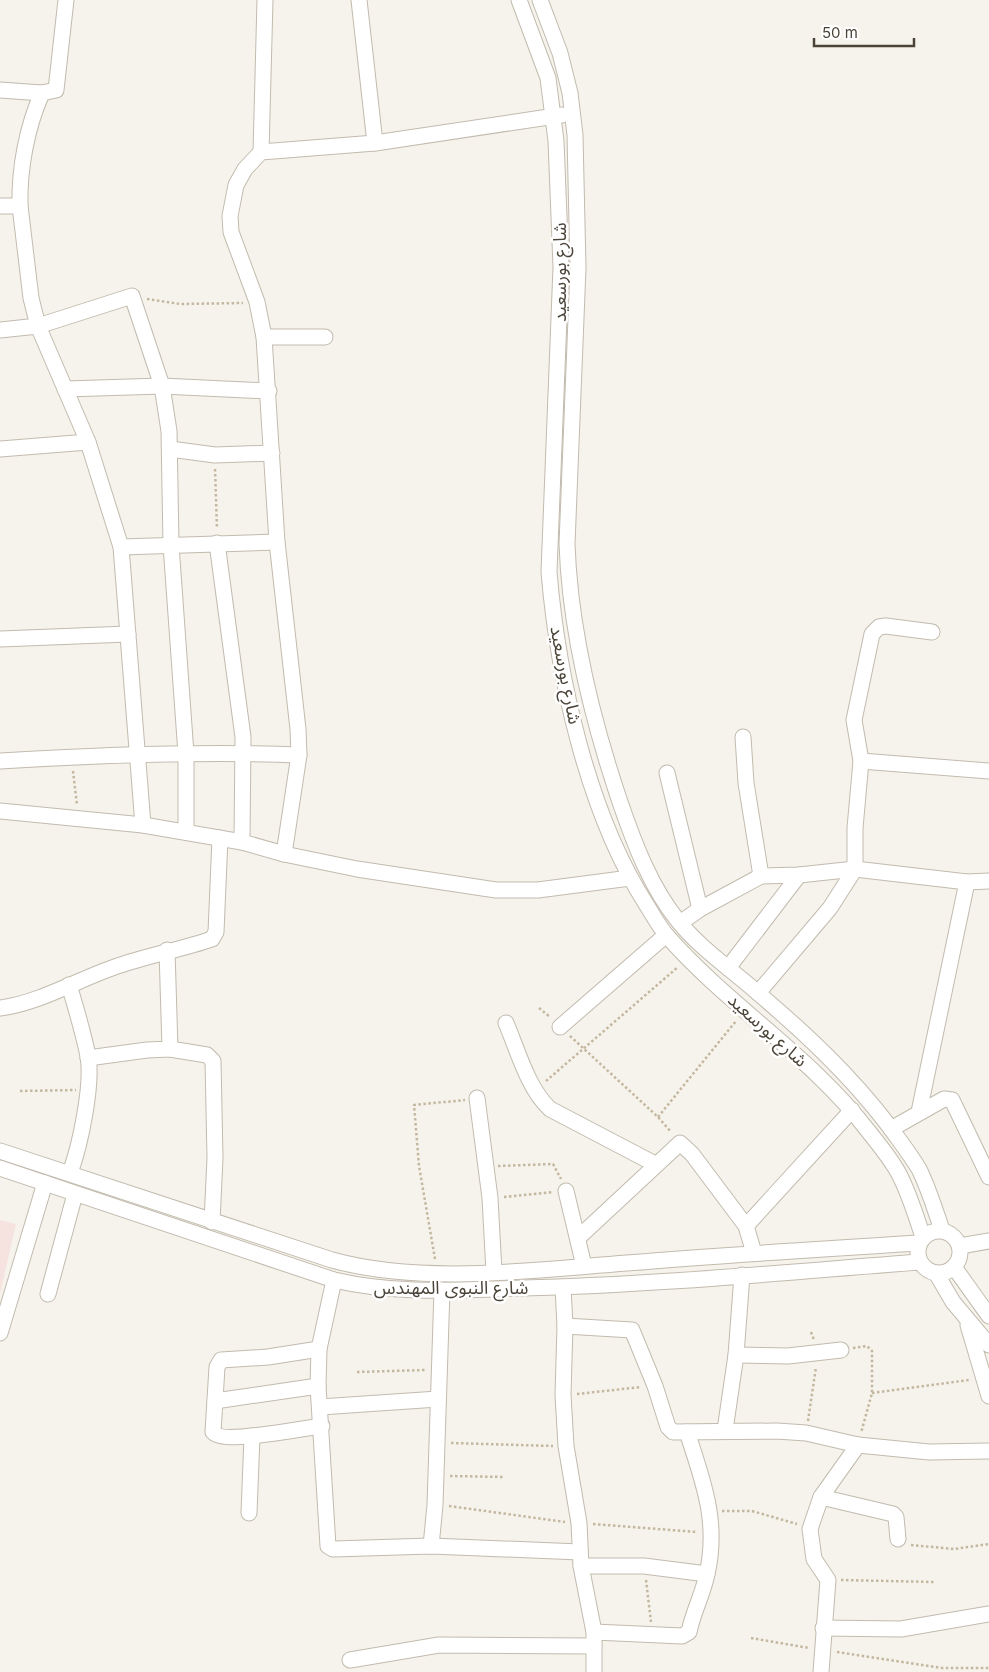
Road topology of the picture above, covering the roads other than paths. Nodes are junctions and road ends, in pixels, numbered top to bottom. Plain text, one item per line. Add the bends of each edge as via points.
1 (66, 0) edge
2 (265, 0) edge
3 (359, 0) edge
4 (519, 0) edge
5 (540, 0) edge
6 (0, 90) edge
7 (42, 93) junction
8 (573, 114) junction
9 (554, 116) junction
10 (374, 143) junction
11 (261, 152) junction
12 (0, 206) edge
13 (20, 206) junction
14 (38, 326) junction
15 (0, 330) edge
16 (264, 337) junction
17 (325, 337) dead end
18 (162, 386) junction
19 (65, 389) junction
20 (269, 391) junction
21 (88, 442) junction
22 (0, 449) edge
23 (170, 449) junction
24 (272, 453) junction
25 (277, 542) junction
26 (218, 543) junction
27 (171, 545) junction
28 (121, 547) junction
29 (932, 632) dead end
30 (128, 634) junction
31 (0, 639) edge
32 (743, 737) dead end
33 (244, 753) junction
34 (186, 754) junction
35 (139, 755) junction
36 (299, 755) junction
37 (0, 761) edge
38 (861, 761) junction
39 (989, 771) edge
40 (666, 773) dead end
41 (0, 811) edge
42 (627, 822) junction
43 (143, 825) junction
44 (608, 828) junction
45 (186, 832) junction
46 (220, 838) junction
47 (242, 842) junction
48 (284, 854) junction
49 (855, 869) junction
50 (799, 875) junction
51 (761, 876) junction
52 (630, 878) junction
53 (989, 881) edge
54 (967, 882) junction
55 (700, 909) junction
56 (680, 923) junction
57 (666, 935) junction
58 (167, 950) junction
59 (728, 968) junction
60 (70, 985) junction
61 (758, 993) junction
62 (0, 1008) edge
63 (506, 1024) dead end
64 (560, 1027) road end
65 (170, 1049) junction
66 (88, 1058) junction
67 (477, 1098) road end
68 (852, 1110) junction
69 (919, 1112) junction
70 (891, 1128) junction
71 (0, 1151) edge
72 (655, 1164) junction
73 (0, 1168) edge
74 (70, 1173) junction
75 (989, 1177) edge
76 (46, 1183) junction
77 (566, 1191) road end
78 (75, 1194) junction
79 (212, 1222) junction
80 (746, 1226) junction
81 (942, 1230) junction
82 (579, 1237) junction
83 (921, 1240) junction
84 (989, 1241) edge
85 (960, 1246) junction
86 (754, 1253) junction
87 (920, 1262) junction
88 (584, 1266) junction
89 (954, 1267) junction
90 (494, 1272) junction
91 (936, 1273) junction
92 (742, 1275) junction
93 (334, 1280) junction
94 (563, 1287) junction
95 (442, 1290) junction
96 (48, 1294) dead end
97 (989, 1316) edge
98 (966, 1320) junction
99 (565, 1326) junction
100 (0, 1333) edge
101 (989, 1345) edge
102 (319, 1349) junction
103 (841, 1350) road end
104 (736, 1355) junction
105 (318, 1386) junction
106 (989, 1396) edge
107 (438, 1400) junction
108 (215, 1401) junction
109 (320, 1408) junction
110 (322, 1426) junction
111 (725, 1430) junction
112 (688, 1432) junction
113 (252, 1436) junction
114 (858, 1444) junction
115 (989, 1451) edge
116 (821, 1497) junction
117 (248, 1513) dead end
118 (898, 1539) road end
119 (431, 1546) junction
120 (580, 1559) junction
121 (707, 1574) junction
122 (989, 1614) edge
123 (823, 1628) junction
124 (594, 1639) junction
125 (350, 1660) dead end
126 (594, 1672) edge
127 (821, 1672) edge

1 - 7 street via 57,88 54,92
2 - 11 street
3 - 10 street
4 - 9 street, شارع بورسعيد via 542,59
5 - 8 street, شارع بورسعيد via 560,52
6 - 7 street
7 - 13 street via 30,120
8 - 9 street
8 - 42 street, شارع بورسعيد via 578,268 568,572 579,648 593,711
9 - 10 street
9 - 44 street, شارع بورسعيد via 561,267 549,572 573,716
10 - 11 street
11 - 16 street via 236,185 230,216 231,232 257,302
12 - 13 street
13 - 14 street via 30,298
14 - 15 street
14 - 18 street via 132,296
14 - 19 street
16 - 17 street
16 - 20 street
18 - 19 street
18 - 20 street
18 - 23 street
19 - 21 street
20 - 24 street
21 - 22 street
21 - 28 street
23 - 24 street via 215,454
23 - 27 street
24 - 25 street
25 - 26 street
25 - 36 street
26 - 27 street
26 - 33 street
27 - 28 street
27 - 34 street
28 - 30 street
29 - 38 street via 886,626 874,630 854,720
30 - 31 street
30 - 35 street
32 - 51 street via 746,783
33 - 34 street
33 - 36 street
33 - 47 street
34 - 35 street
34 - 45 street
35 - 37 street
35 - 43 street
36 - 48 street
38 - 39 street
38 - 49 street
40 - 55 street
41 - 43 street
42 - 44 street
42 - 56 street, شارع بورسعيد via 650,875
43 - 45 street
44 - 52 street, شارع بورسعيد
45 - 46 street
46 - 47 street
46 - 58 street via 216,935 212,939
47 - 48 street
48 - 52 street via 357,869 496,890 538,890
49 - 50 street
49 - 54 street
49 - 61 street via 830,908
50 - 51 street
50 - 59 street
51 - 55 street
52 - 57 street, شارع بورسعيد
53 - 54 street
54 - 69 street
55 - 56 street
56 - 59 street, شارع بورسعيد
57 - 64 street
57 - 68 street, شارع بورسعيد
58 - 60 street
58 - 65 street
59 - 61 street, شارع بورسعيد
60 - 62 street
60 - 66 street
61 - 70 street, شارع بورسعيد via 841,1068
63 - 72 street via 536,1090 550,1108
65 - 66 street
65 - 79 street via 207,1055 213,1062
66 - 74 street via 78,1151
67 - 90 street via 490,1198
68 - 80 street
68 - 83 street, شارع بورسعيد via 899,1174
69 - 70 street
69 - 75 street via 944,1098 952,1100
70 - 81 street, شارع بورسعيد via 919,1170
71 - 74 street, شارع النبوى المهندس
72 - 80 street via 680,1143 692,1154
72 - 82 street
73 - 76 street, شارع النبوى المهندس
74 - 79 street, شارع النبوى المهندس
76 - 78 street, شارع النبوى المهندس
76 - 100 street
77 - 82 street
78 - 93 street, شارع النبوى المهندس
78 - 96 street
79 - 90 street, شارع النبوى المهندس via 353,1266 397,1272
80 - 86 street
81 - 83 street via 932,1231
81 - 85 street via 950,1233
82 - 88 street
83 - 86 street, شارع النبوى المهندس
83 - 87 street
84 - 85 street
85 - 89 street
86 - 88 street, شارع النبوى المهندس
87 - 91 street
87 - 92 street, شارع النبوى المهندس
88 - 90 street, شارع النبوى المهندس
89 - 91 street
89 - 97 street
91 - 98 street
92 - 94 street, شارع النبوى المهندس
92 - 104 street
93 - 95 street, شارع النبوى المهندس via 376,1289
93 - 102 street
94 - 95 street, شارع النبوى المهندس
94 - 99 street
95 - 107 street
98 - 101 street
98 - 106 street
99 - 112 street via 631,1329 668,1427 673,1432
99 - 120 street via 563,1395 566,1446 579,1523
102 - 105 street
102 - 108 street via 221,1360 217,1367
103 - 104 street via 771,1357
104 - 111 street
105 - 108 street
105 - 109 street
107 - 109 street
107 - 119 street
108 - 113 street via 214,1434 219,1437
109 - 110 street
110 - 113 street
110 - 119 street via 328,1546 333,1549
111 - 112 street
111 - 114 street via 806,1433
112 - 121 street via 710,1510 713,1533
113 - 117 street
114 - 115 street via 929,1452
114 - 116 street
116 - 118 street via 893,1514 896,1516
116 - 123 street via 810,1528 814,1559 828,1580
119 - 120 street
120 - 121 street
120 - 124 street
121 - 124 street via 687,1634
122 - 123 street via 901,1629
123 - 127 street
124 - 125 street via 445,1644
124 - 126 street

